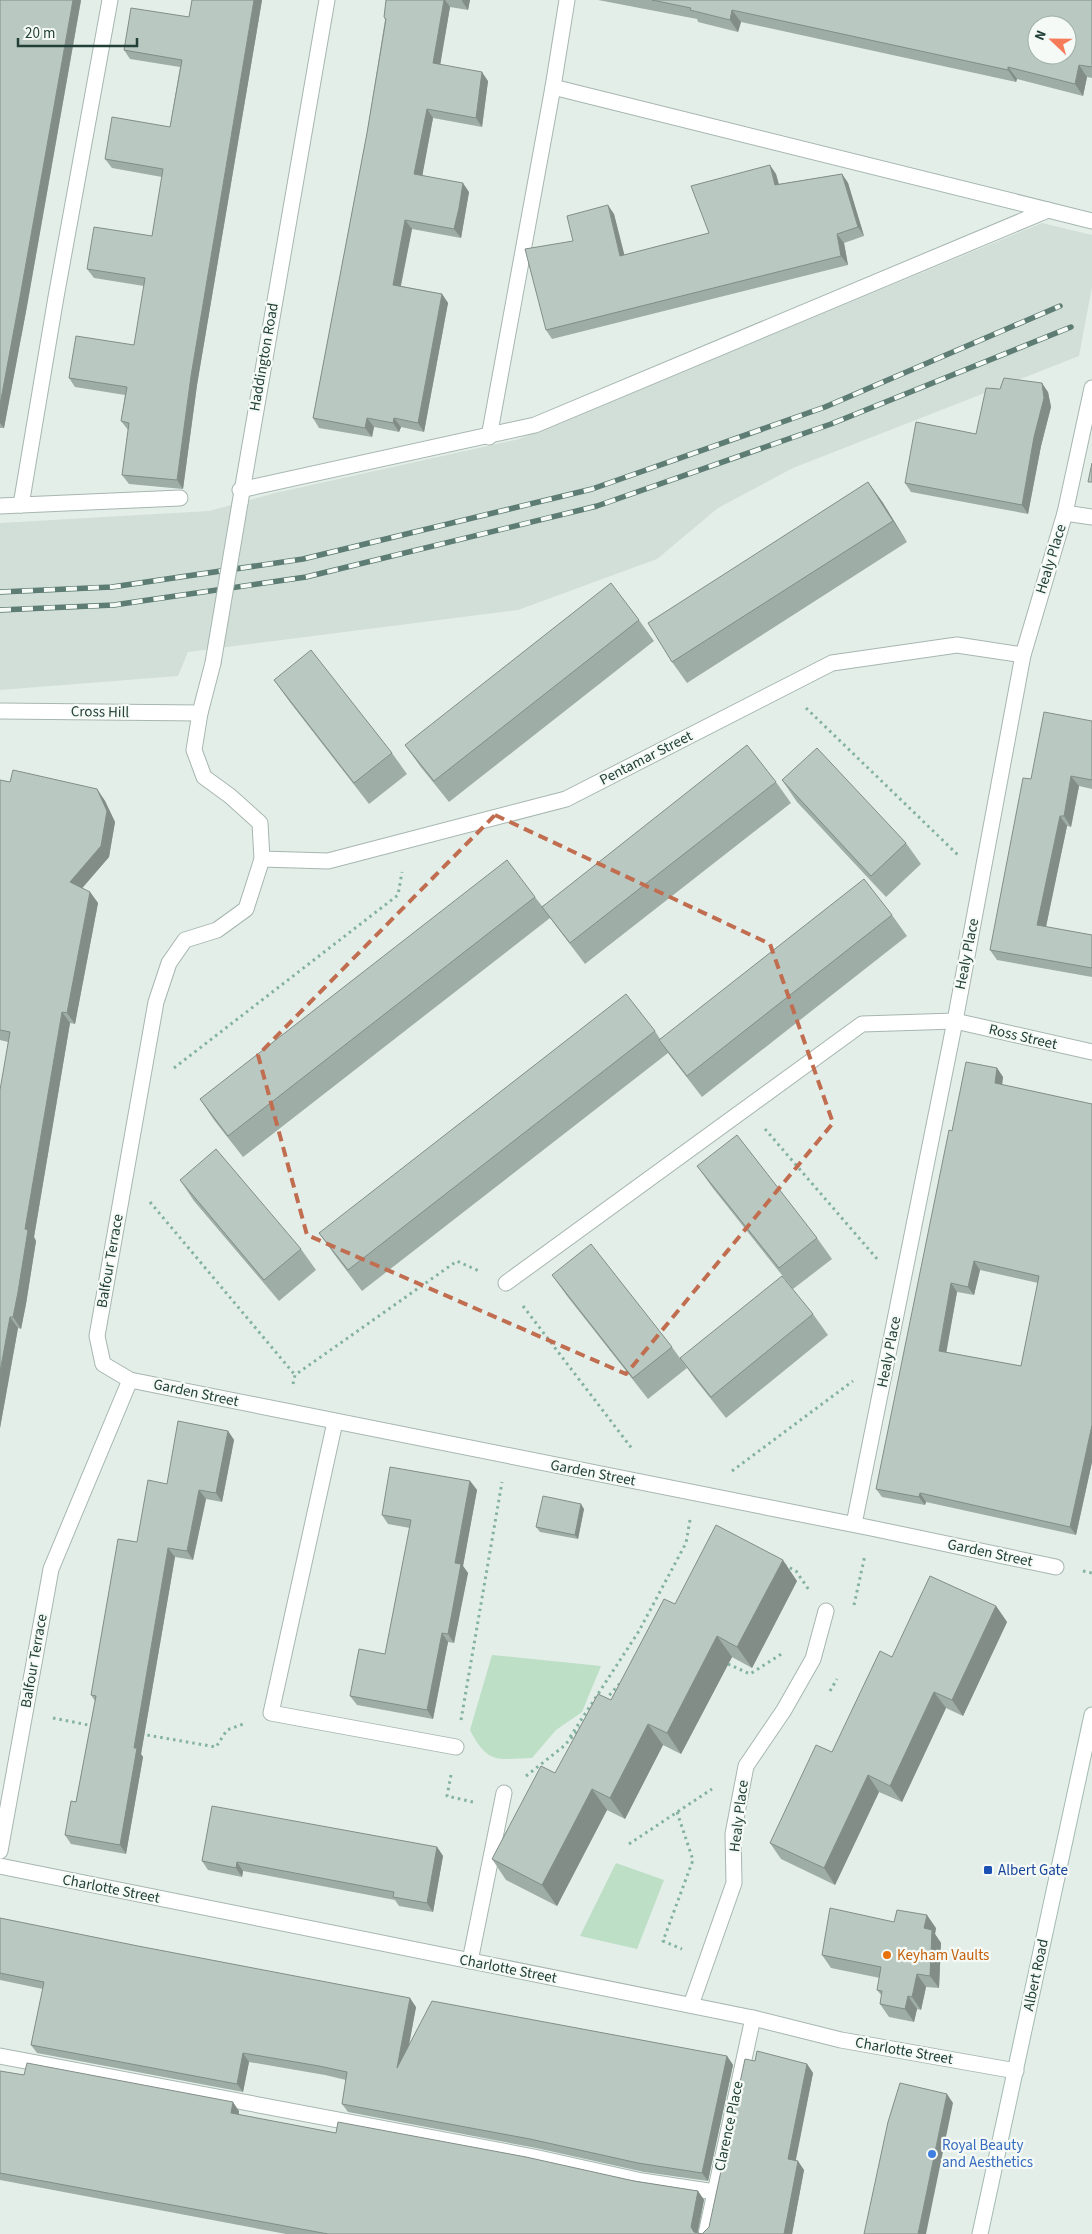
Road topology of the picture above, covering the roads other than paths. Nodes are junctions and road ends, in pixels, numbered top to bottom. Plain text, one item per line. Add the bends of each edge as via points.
1 (110, 0) edge
2 (327, 0) edge
3 (567, 0) edge
4 (554, 87) junction
5 (1048, 210) junction
6 (1092, 221) edge
7 (1092, 388) edge
8 (489, 437) junction
9 (240, 496) junction
10 (180, 498) dead end
11 (21, 505) junction
12 (0, 506) edge
13 (1065, 513) junction
14 (1092, 517) edge
15 (1023, 655) junction
16 (0, 712) edge
17 (200, 713) junction
18 (262, 859) junction
19 (955, 1021) junction
20 (1092, 1052) edge
21 (506, 1283) road end
22 (130, 1380) junction
23 (335, 1422) junction
24 (854, 1524) junction
25 (1056, 1567) dead end
26 (826, 1611) road end
27 (1092, 1715) edge
28 (456, 1747) road end
29 (504, 1793) road end
30 (0, 1851) edge
31 (0, 1866) edge
32 (470, 1961) junction
33 (691, 2006) junction
34 (753, 2018) junction
35 (0, 2056) edge
36 (1016, 2071) junction
37 (715, 2192) junction
38 (706, 2234) edge
39 (980, 2234) edge

1 - 11 street
2 - 9 street, Haddington Road
3 - 4 street
4 - 5 street
4 - 8 street
5 - 6 street
5 - 8 street via 536,425
7 - 13 street, Healy Place
8 - 9 street
9 - 17 street, Haddington Road, bridge via 213,662
10 - 11 street
11 - 12 street
13 - 14 street
13 - 15 street, Healy Place
15 - 18 street, Pentamar Street via 957,645 832,663 566,799 328,861
15 - 19 street, Healy Place
16 - 17 street, Cross Hill
17 - 18 street, Balfour Terrace via 194,750 204,777 260,823
18 - 22 street, Balfour Terrace via 246,909 217,930 185,940 169,963 156,1002 97,1336 104,1364
19 - 20 street, Ross Street
19 - 21 street, Ross Street via 862,1024
19 - 24 street, Healy Place
22 - 23 street, Garden Street
22 - 30 street, Balfour Terrace via 51,1568
23 - 24 street, Garden Street
23 - 28 street via 271,1713
24 - 25 street, Garden Street
26 - 33 street, Healy Place via 813,1659 746,1766 734,1832 734,1883
27 - 36 street, Albert Road
29 - 32 street
31 - 32 street, Charlotte Street
32 - 33 street, Charlotte Street
33 - 34 street, Charlotte Street
34 - 36 street, Charlotte Street via 841,2040
34 - 37 street, Clarence Place
35 - 37 street via 534,2157 642,2181
36 - 39 street, Albert Road
37 - 38 street, Clarence Place

